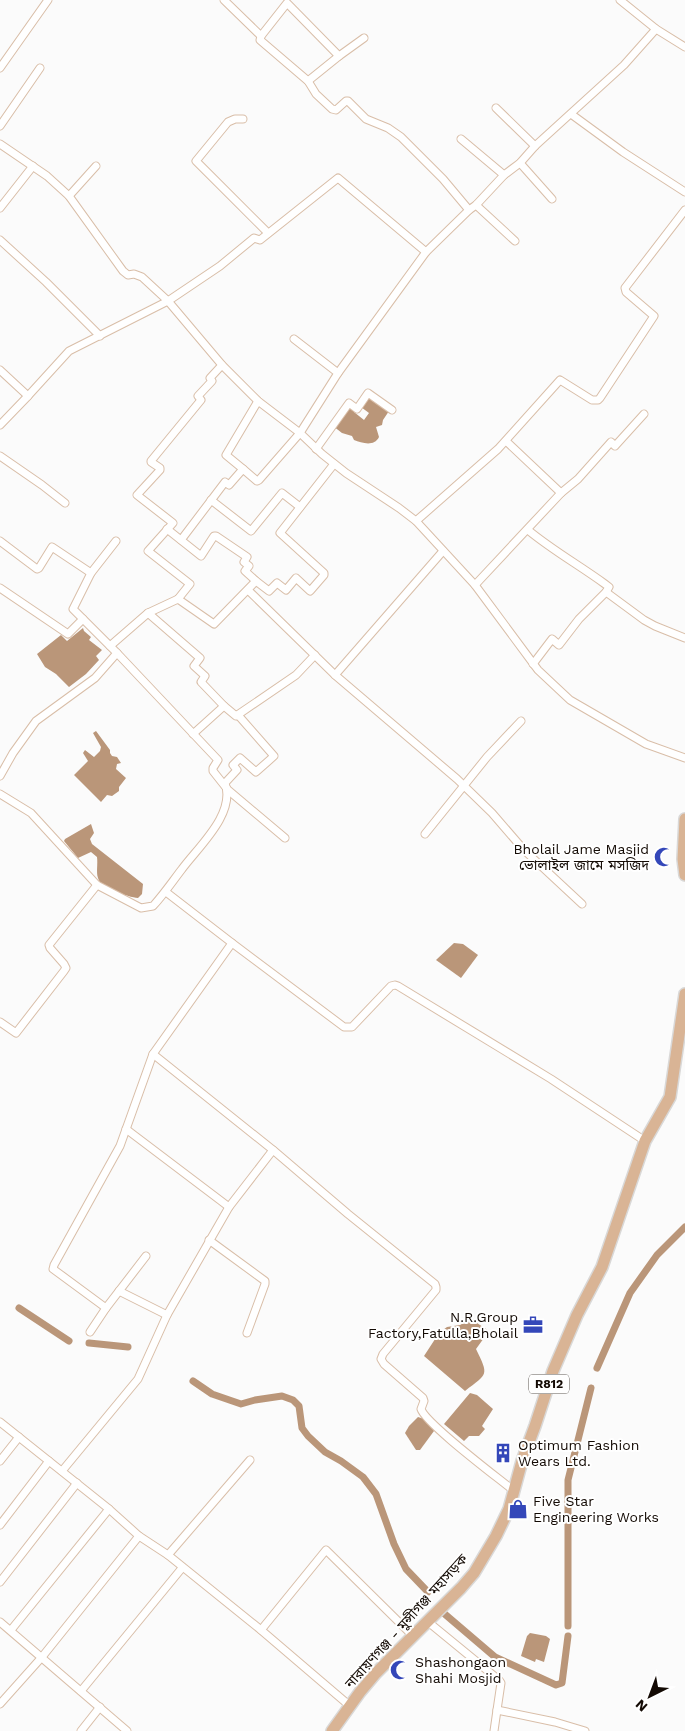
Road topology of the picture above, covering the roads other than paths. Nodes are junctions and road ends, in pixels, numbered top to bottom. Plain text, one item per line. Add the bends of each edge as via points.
1 (48, 0) edge
2 (224, 0) edge
3 (620, 0) edge
4 (656, 29) junction
5 (261, 36) junction
6 (364, 38) dead end
7 (685, 47) edge
8 (338, 56) junction
9 (0, 68) edge
10 (40, 68) dead end
11 (308, 81) junction
12 (496, 108) dead end
13 (571, 114) junction
14 (243, 119) dead end
15 (0, 126) edge
16 (461, 139) dead end
17 (0, 144) edge
18 (535, 146) junction
19 (520, 163) junction
20 (33, 166) junction
21 (96, 166) dead end
22 (504, 174) junction
23 (685, 192) edge
24 (69, 196) junction
25 (552, 199) dead end
26 (476, 205) junction
27 (0, 208) edge
28 (468, 210) junction
29 (685, 210) edge
30 (268, 233) junction
31 (0, 240) edge
32 (515, 241) dead end
33 (426, 252) junction
34 (168, 301) junction
35 (100, 336) junction
36 (294, 339) dead end
37 (222, 365) junction
38 (0, 370) edge
39 (338, 374) junction
40 (28, 396) junction
41 (258, 401) junction
42 (392, 410) dead end
43 (644, 414) dead end
44 (0, 424) edge
45 (300, 433) junction
46 (506, 441) junction
47 (316, 449) junction
48 (0, 456) edge
49 (334, 464) junction
50 (243, 469) junction
51 (561, 494) junction
52 (211, 500) junction
53 (65, 503) dead end
54 (300, 507) junction
55 (416, 521) junction
56 (168, 529) junction
57 (528, 530) junction
58 (181, 540) junction
59 (116, 541) dead end
60 (0, 542) edge
61 (443, 551) junction
62 (91, 572) junction
63 (256, 581) junction
64 (474, 585) junction
65 (0, 588) edge
66 (248, 590) junction
67 (606, 592) junction
68 (178, 600) junction
69 (148, 613) junction
70 (83, 619) junction
71 (685, 638) edge
72 (110, 646) junction
73 (117, 653) junction
74 (315, 656) junction
75 (533, 664) junction
76 (335, 675) junction
77 (224, 706) junction
78 (238, 715) junction
79 (521, 721) dead end
80 (194, 734) junction
81 (685, 758) edge
82 (0, 776) edge
83 (463, 785) junction
84 (228, 790) junction
85 (0, 794) edge
86 (685, 819) edge
87 (425, 834) dead end
88 (285, 838) dead end
89 (685, 875) edge
90 (97, 885) junction
91 (166, 892) junction
92 (582, 904) dead end
93 (232, 943) junction
94 (685, 994) edge
95 (0, 1022) edge
96 (683, 1025) edge
97 (154, 1054) junction
98 (126, 1129) junction
99 (645, 1140) junction
100 (273, 1150) junction
101 (230, 1208) junction
102 (210, 1240) junction
103 (146, 1256) dead end
104 (119, 1291) junction
105 (106, 1308) junction
106 (167, 1316) junction
107 (90, 1332) dead end
108 (247, 1333) dead end
109 (0, 1422) edge
110 (19, 1437) junction
111 (250, 1460) dead end
112 (0, 1461) edge
113 (49, 1461) junction
114 (62, 1471) junction
115 (77, 1483) junction
116 (514, 1491) junction
117 (109, 1509) junction
118 (0, 1524) edge
119 (139, 1536) junction
120 (168, 1555) junction
121 (182, 1568) junction
122 (0, 1582) edge
123 (427, 1621) junction
124 (4, 1628) edge
125 (261, 1630) junction
126 (412, 1636) junction
127 (42, 1656) junction
128 (81, 1690) junction
129 (0, 1704) edge
130 (350, 1706) junction
131 (100, 1707) junction
132 (496, 1710) junction
133 (81, 1731) edge
134 (127, 1731) edge
135 (332, 1731) edge
136 (494, 1731) edge
137 (585, 1731) edge

1 - 9 street
2 - 5 street
3 - 4 street
4 - 7 street
4 - 13 street via 624,65
5 - 8 street via 287,3
5 - 11 street via 260,40
6 - 8 street
8 - 11 street
10 - 15 street
11 - 28 street via 332,109 348,101 366,119 393,131 444,179
12 - 18 street
13 - 18 street
13 - 23 street via 622,152
14 - 30 street via 228,122 196,161
16 - 22 street
17 - 20 street
18 - 19 street
19 - 22 street
19 - 25 street
20 - 24 street
20 - 27 street
21 - 24 street
22 - 26 street
24 - 34 street via 126,274 142,277
26 - 28 street
26 - 32 street
28 - 33 street
29 - 46 street via 624,288 654,316 600,398 592,400 560,380
30 - 33 street via 338,178
30 - 34 street via 260,240 254,238
31 - 35 street
33 - 39 street
34 - 35 street
34 - 37 street
35 - 40 street via 69,351
36 - 39 street
37 - 41 street
37 - 56 street via 198,396 202,400 151,460 161,468 137,495 172,523
38 - 40 street
39 - 45 street
40 - 44 street
41 - 45 street
41 - 50 street via 226,455
42 - 47 street via 368,393 357,409 349,402
43 - 51 street via 615,446 611,442
45 - 47 street
45 - 50 street via 258,481
46 - 51 street
46 - 55 street
47 - 49 street
48 - 53 street
49 - 54 street
49 - 55 street
50 - 52 street via 229,485 225,482
51 - 57 street
52 - 54 street via 251,531 282,492
52 - 58 street
54 - 63 street via 280,533 324,575 311,591 296,578 286,590 276,583 269,591
55 - 61 street
56 - 58 street
56 - 68 street via 148,551 190,584
57 - 64 street
57 - 67 street via 609,587
58 - 63 street via 201,556 216,536 247,557 244,562 249,566 245,571
59 - 62 street
60 - 62 street via 37,569 52,547
61 - 64 street
61 - 76 street
62 - 70 street via 73,609
63 - 66 street
64 - 75 street
65 - 70 street via 68,634
66 - 68 street via 214,624
66 - 74 street
67 - 71 street via 655,626
67 - 75 street via 559,645 552,639
68 - 69 street
69 - 72 street
69 - 77 street via 200,658 194,666 205,676 202,683
70 - 72 street
72 - 73 street
73 - 80 street
73 - 82 street via 95,678 36,721
74 - 76 street
74 - 78 street via 296,674
75 - 81 street via 570,700 646,744
76 - 83 street
77 - 78 street
77 - 80 street
78 - 84 street via 274,756 256,772 240,758 233,765 237,770 225,783
79 - 83 street
80 - 84 street via 218,760 213,771
83 - 87 street
83 - 92 street via 524,850
84 - 88 street
84 - 91 street via 215,828
85 - 90 street via 31,814
86 - 89 main road
90 - 91 street via 140,908 153,906
90 - 95 street via 49,945 64,964 64,971 16,1033
91 - 93 street
93 - 97 street
93 - 99 street via 344,1027 352,1027 391,986 398,986
94 - 96 main road, নারায়ণগঞ্জ - মুন্সীগঞ্জ মহাসড়ক / R812
96 - 99 main road, নারায়ণগঞ্জ - মুন্সীগঞ্জ মহাসড়ক / R812 via 670,1097
97 - 98 street
97 - 100 street
98 - 101 street
98 - 105 street via 120,1146 53,1269
99 - 116 main road, নারায়ণগঞ্জ - মুন্সীগঞ্জ মহাসড়ক / R812 via 602,1267 553,1371
100 - 101 street
100 - 116 street via 434,1284 436,1290 381,1359 423,1398 424,1414
101 - 102 street
102 - 106 street
102 - 108 street via 265,1281
103 - 104 street
104 - 105 street
104 - 106 street
105 - 107 street
106 - 114 street via 138,1378
109 - 110 street
110 - 112 street
110 - 113 street
111 - 120 street
113 - 114 street
113 - 118 street
114 - 115 street
115 - 117 street
115 - 122 street
116 - 123 main road, নারায়ণগঞ্জ - মুন্সীগঞ্জ মহাসড়ক / R812 via 496,1536 474,1573
117 - 119 street
117 - 124 street
119 - 120 street
119 - 127 street
120 - 121 street
121 - 125 street
121 - 128 street
123 - 126 main road, নারায়ণগঞ্জ - মুন্সীগঞ্জ মহাসড়ক / R812
123 - 132 street via 501,1683
124 - 127 street
125 - 126 street via 326,1550
125 - 130 street
126 - 130 main road, নারায়ণগঞ্জ - মুন্সীগঞ্জ মহাসড়ক / R812
127 - 128 street
127 - 129 street
128 - 131 street
130 - 135 main road, নারায়ণগঞ্জ - মুন্সীগঞ্জ মহাসড়ক / R812
131 - 133 street
131 - 134 street
132 - 136 street
132 - 137 street

